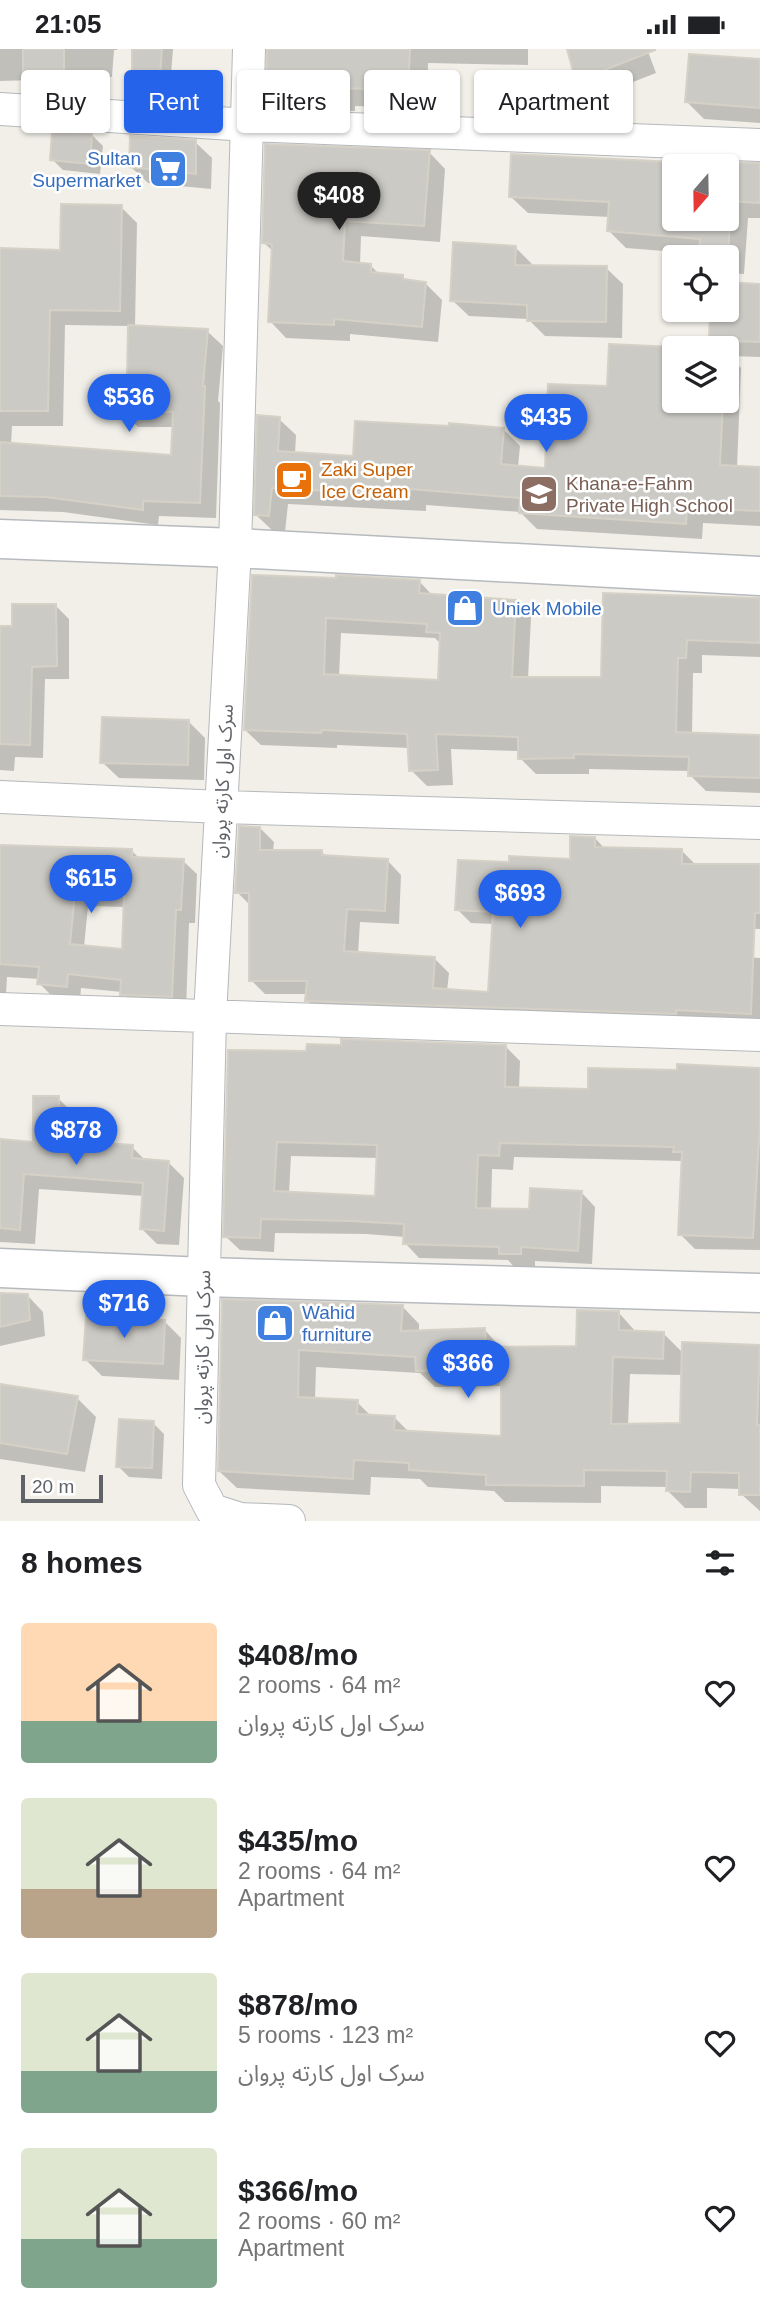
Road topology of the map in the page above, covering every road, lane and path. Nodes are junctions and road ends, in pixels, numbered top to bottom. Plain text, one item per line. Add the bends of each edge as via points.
1 (249, 49) edge
2 (249, 70) edge
3 (0, 109) edge
4 (237, 124) edge
5 (350, 129) edge
6 (248, 133) edge
7 (760, 145) edge
8 (0, 539) edge
9 (235, 548) junction
10 (760, 576) edge
11 (0, 797) edge
12 (221, 807) junction
13 (760, 823) edge
14 (0, 1009) edge
15 (210, 1016) junction
16 (760, 1035) edge
17 (0, 1268) edge
18 (204, 1277) junction
19 (760, 1293) edge
20 (289, 1521) edge

1 - 2 street, سرک اول کارته پروان
3 - 4 street
5 - 7 street
6 - 9 street, سرک اول کارته پروان
8 - 9 main road
9 - 10 main road
9 - 12 street, سرک اول کارته پروان
11 - 12 street
12 - 13 street
12 - 15 street, سرک اول کارته پروان
14 - 15 street
15 - 16 street
15 - 18 street, سرک اول کارته پروان
17 - 18 main road
18 - 19 main road
18 - 20 street, سرک اول کارته پروان via 199,1485 212,1510 240,1519

